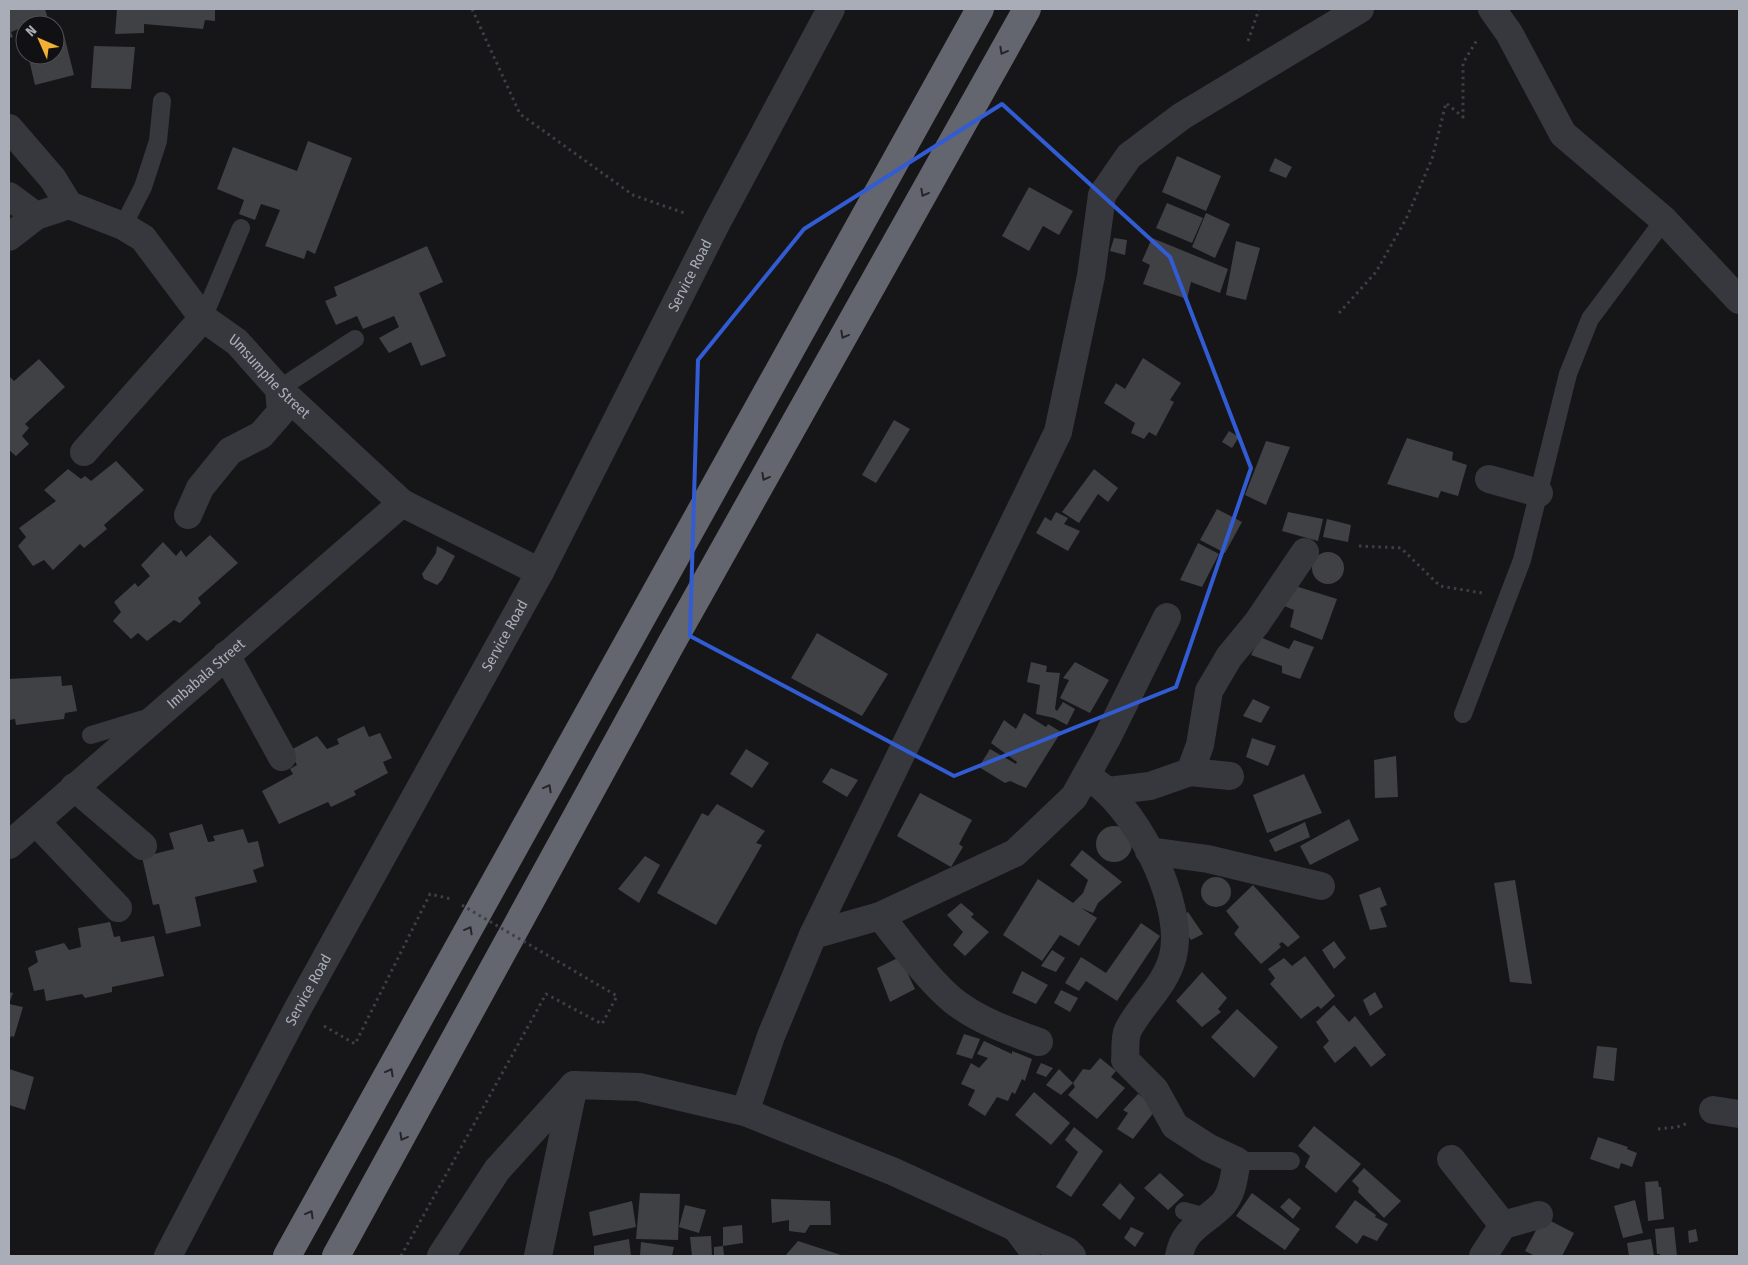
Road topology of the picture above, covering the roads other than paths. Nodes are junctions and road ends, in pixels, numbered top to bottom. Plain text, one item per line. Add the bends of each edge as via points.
1 (831, 9) edge
2 (980, 9) edge
3 (1027, 9) edge
4 (1360, 9) edge
5 (1493, 10) edge
6 (162, 101) dead end
7 (9, 128) edge
8 (9, 196) edge
9 (69, 205) junction
10 (36, 216) junction
11 (1664, 220) junction
12 (123, 226) junction
13 (241, 228) dead end
14 (9, 237) edge
15 (1739, 300) edge
16 (203, 318) junction
17 (355, 339) dead end
18 (279, 390) junction
19 (84, 452) dead end
20 (1489, 479) dead end
21 (1539, 493) junction
22 (402, 503) junction
23 (188, 515) dead end
24 (1305, 552) dead end
25 (540, 572) junction
26 (1167, 617) dead end
27 (226, 655) junction
28 (157, 714) junction
29 (1464, 714) dead end
30 (91, 735) dead end
31 (282, 758) dead end
32 (1190, 772) junction
33 (1086, 776) junction
34 (1230, 776) dead end
35 (74, 787) junction
36 (1108, 791) junction
37 (36, 822) junction
38 (9, 845) edge
39 (143, 846) dead end
40 (1149, 851) junction
41 (1321, 886) dead end
42 (118, 908) dead end
43 (880, 916) junction
44 (813, 935) junction
45 (1039, 1042) dead end
46 (574, 1085) junction
47 (745, 1112) junction
48 (1451, 1159) dead end
49 (1237, 1161) junction
50 (1291, 1162) dead end
51 (1539, 1215) dead end
52 (1006, 1224) junction
53 (1503, 1225) junction
54 (168, 1256) edge
55 (286, 1256) edge
56 (336, 1256) edge
57 (441, 1256) edge
58 (538, 1256) edge
59 (1031, 1256) edge
60 (1072, 1256) edge
61 (1179, 1256) edge
62 (1483, 1256) edge

1 - 25 street, Service Road via 716,224
55 -> 2 highway
3 -> 56 highway via 671,644
4 - 44 street via 1182,116 1129,156 1102,195 1091,276 1058,432
5 - 11 street via 1509,33 1563,134
6 - 12 lane via 158,141 143,187
7 - 9 street via 53,179
8 - 10 street
9 - 10 street
9 - 12 street, Umsumphe Street
10 - 14 street
11 - 15 street
11 - 21 lane via 1590,320 1568,374
12 - 16 street, Umsumphe Street via 143,238
13 - 16 lane
16 - 18 street, Umsumphe Street via 238,342
16 - 19 street
17 - 18 lane
18 - 22 street, Umsumphe Street
18 - 23 street via 281,412 261,435 230,450 200,488
20 - 21 street
21 - 29 lane via 1522,560
22 - 25 street, Umsumphe Street
22 - 27 street, Imbabala Street
24 - 32 street via 1209,690 1200,746
25 - 54 street, Service Road via 297,1010
26 - 33 street
27 - 28 street, Imbabala Street
27 - 31 street
28 - 30 lane
28 - 35 street, Imbabala Street
32 - 34 street
32 - 36 street via 1150,786
33 - 36 street
33 - 43 street via 1074,797 1015,853
35 - 37 street, Imbabala Street
35 - 39 street
36 - 40 street via 1134,823
37 - 38 street, Imbabala Street
37 - 42 street
40 - 41 street via 1208,858
40 - 49 street via 1169,895 1174,916 1173,955 1157,991 1127,1032 1125,1060 1155,1090 1175,1126
43 - 44 street
43 - 45 street via 935,983 960,1007 998,1027
44 - 47 street via 771,1036
46 - 47 street via 639,1087
46 - 57 street via 497,1170
46 - 58 street
47 - 52 street via 892,1171
48 - 53 street
49 - 50 lane
49 - 61 street via 1224,1204 1195,1214 1181,1242
51 - 53 street
52 - 59 lane
52 - 60 street
53 - 62 street

